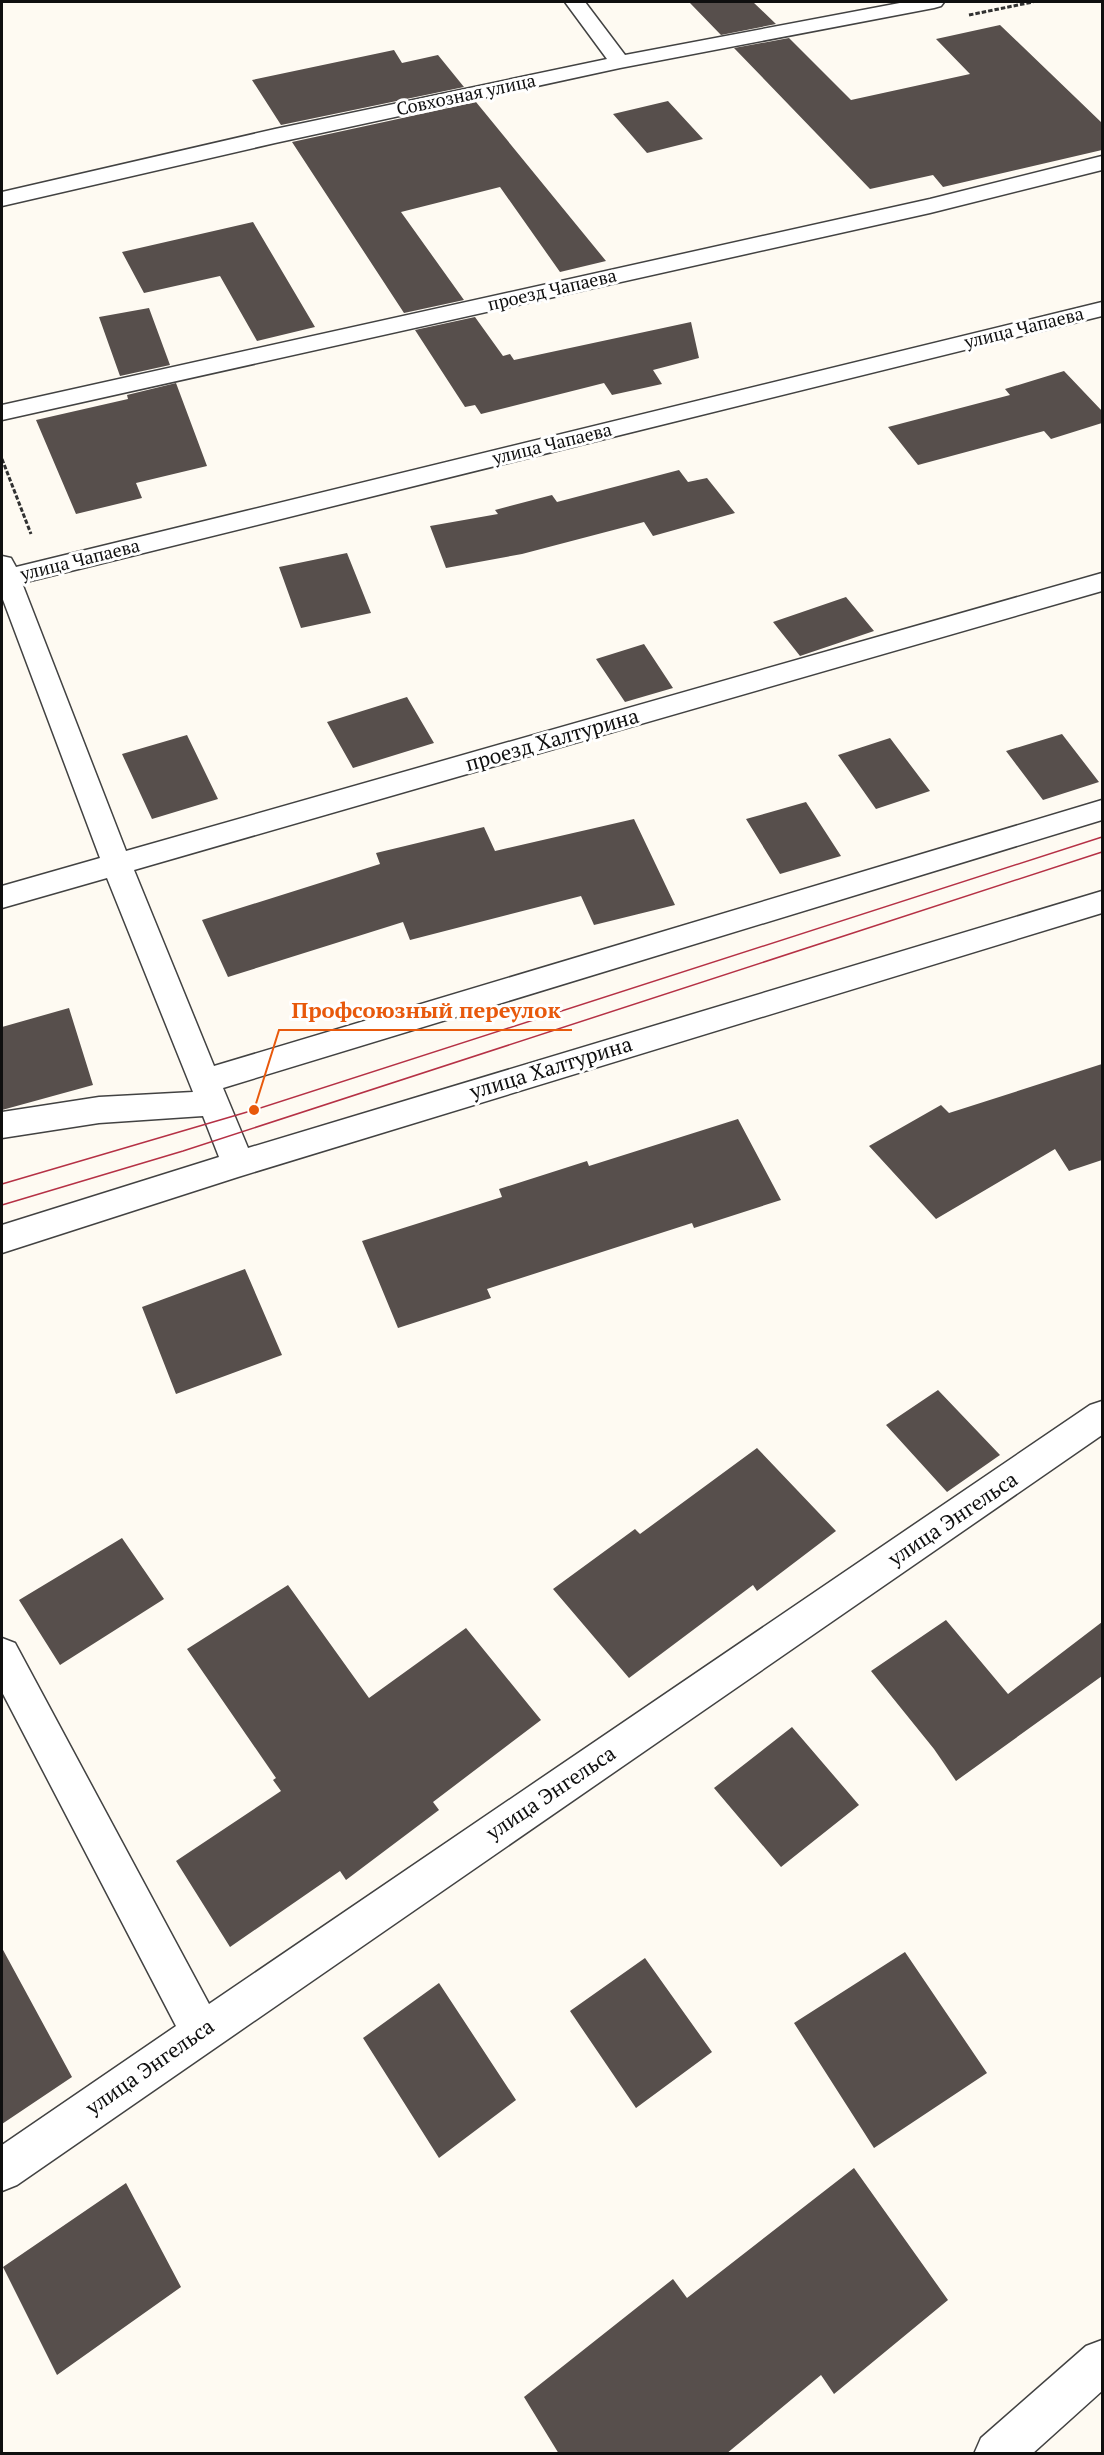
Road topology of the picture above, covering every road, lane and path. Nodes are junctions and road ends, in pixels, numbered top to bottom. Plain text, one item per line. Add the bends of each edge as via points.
1 (575, 2) edge
2 (934, 2) edge
3 (620, 62) junction
4 (1102, 163) edge
5 (2, 199) edge
6 (1102, 309) edge
7 (2, 413) edge
8 (3, 574) edge
9 (1102, 582) edge
10 (1102, 810) edge
11 (117, 865) junction
12 (2, 897) edge
13 (1099, 905) edge
14 (208, 1092) junction
15 (2, 1125) edge
16 (238, 1164) junction
17 (2, 1239) edge
18 (1102, 1416) edge
19 (2, 1655) edge
20 (201, 2031) junction
21 (2, 2170) edge
22 (1102, 2362) edge
23 (997, 2454) edge

1 - 3 street
2 - 3 street, Совхозная улица
3 - 5 street, Совхозная улица
4 - 7 street, проезд Чапаева via 930,206
6 - 8 street, улица Чапаева
8 - 11 street
9 - 11 street, проезд Халтурина
10 - 14 street
11 - 12 street, проезд Халтурина
11 - 14 street
13 - 16 street, улица Халтурина
14 - 15 street
14 - 16 street
16 - 17 street, улица Халтурина
18 - 20 street, улица Энгельса
19 - 20 street
20 - 21 street, улица Энгельса
22 - 23 street

